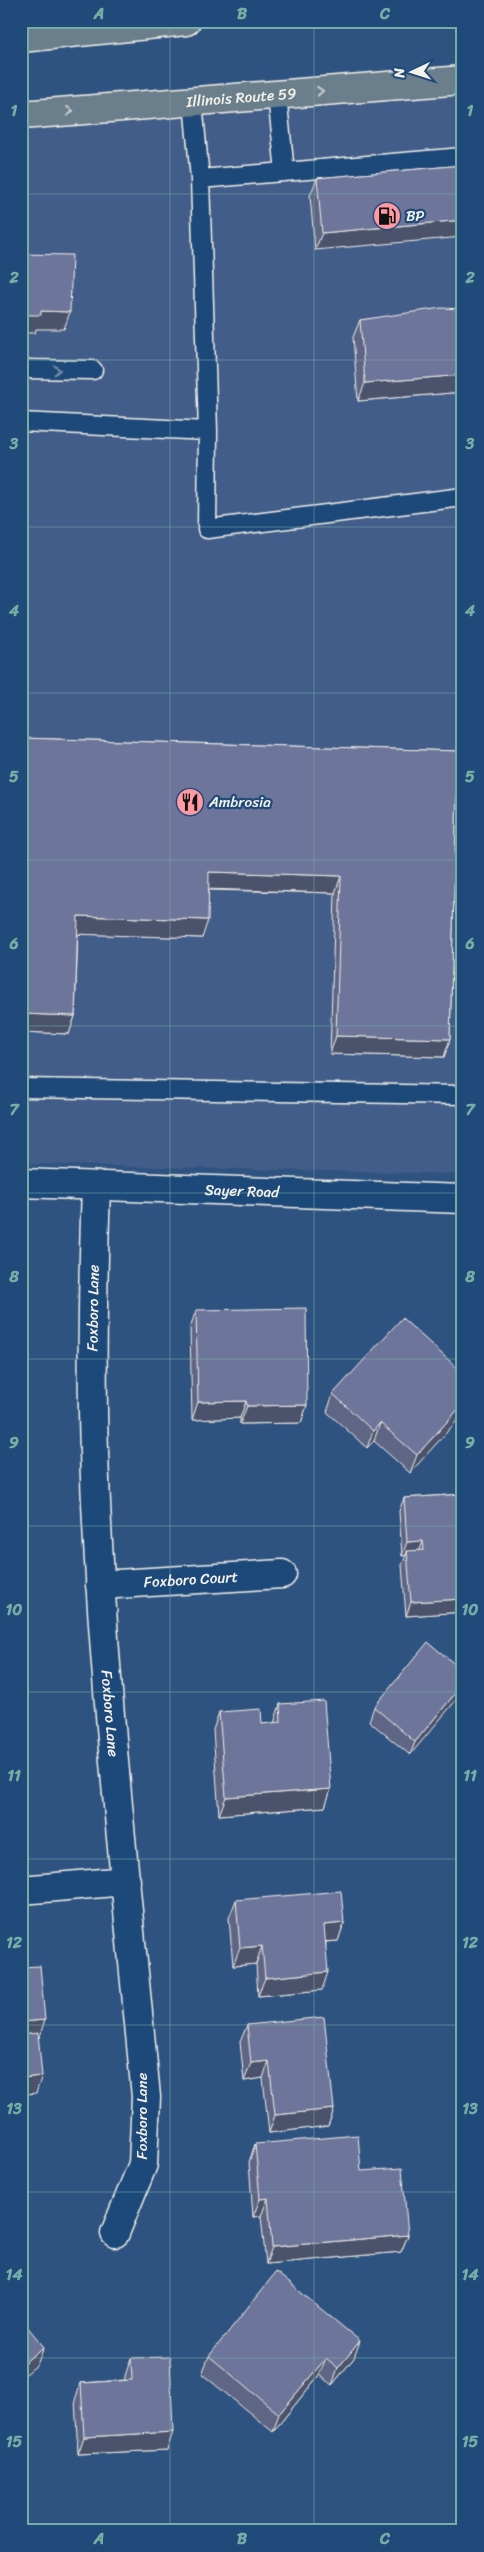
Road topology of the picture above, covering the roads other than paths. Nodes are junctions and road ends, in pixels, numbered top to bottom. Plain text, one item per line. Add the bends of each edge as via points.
1 (186, 21) edge
2 (128, 24) edge
3 (21, 38) edge
4 (463, 80) edge
5 (277, 94) junction
6 (193, 102) junction
7 (21, 115) edge
8 (463, 157) edge
9 (286, 172) junction
10 (200, 179) junction
11 (21, 370) edge
12 (93, 370) dead end
13 (21, 422) edge
14 (208, 431) junction
15 (463, 497) edge
16 (21, 1088) edge
17 (463, 1094) edge
18 (21, 1183) edge
19 (96, 1186) junction
20 (463, 1199) edge
21 (282, 1574) dead end
22 (100, 1585) junction
23 (126, 1881) junction
24 (21, 1890) edge
25 (115, 2233) dead end

1 - 2 main road
2 - 3 main road
5 -> 4 main road, Illinois Route 59
5 - 6 main road, Illinois Route 59
5 - 9 lane
7 -> 6 main road, Illinois Route 59
6 - 10 lane
8 - 9 lane
9 - 10 lane
10 - 14 lane
11 -> 12 lane
13 - 14 lane
14 - 15 lane via 207,529
16 - 17 lane
18 - 19 street, Sayer Road
19 - 20 street, Sayer Road
19 - 22 street, Foxboro Lane via 93,1403
21 - 22 street, Foxboro Court
22 - 23 street, Foxboro Lane
23 - 24 street
23 - 25 street, Foxboro Lane via 146,2097 143,2164

